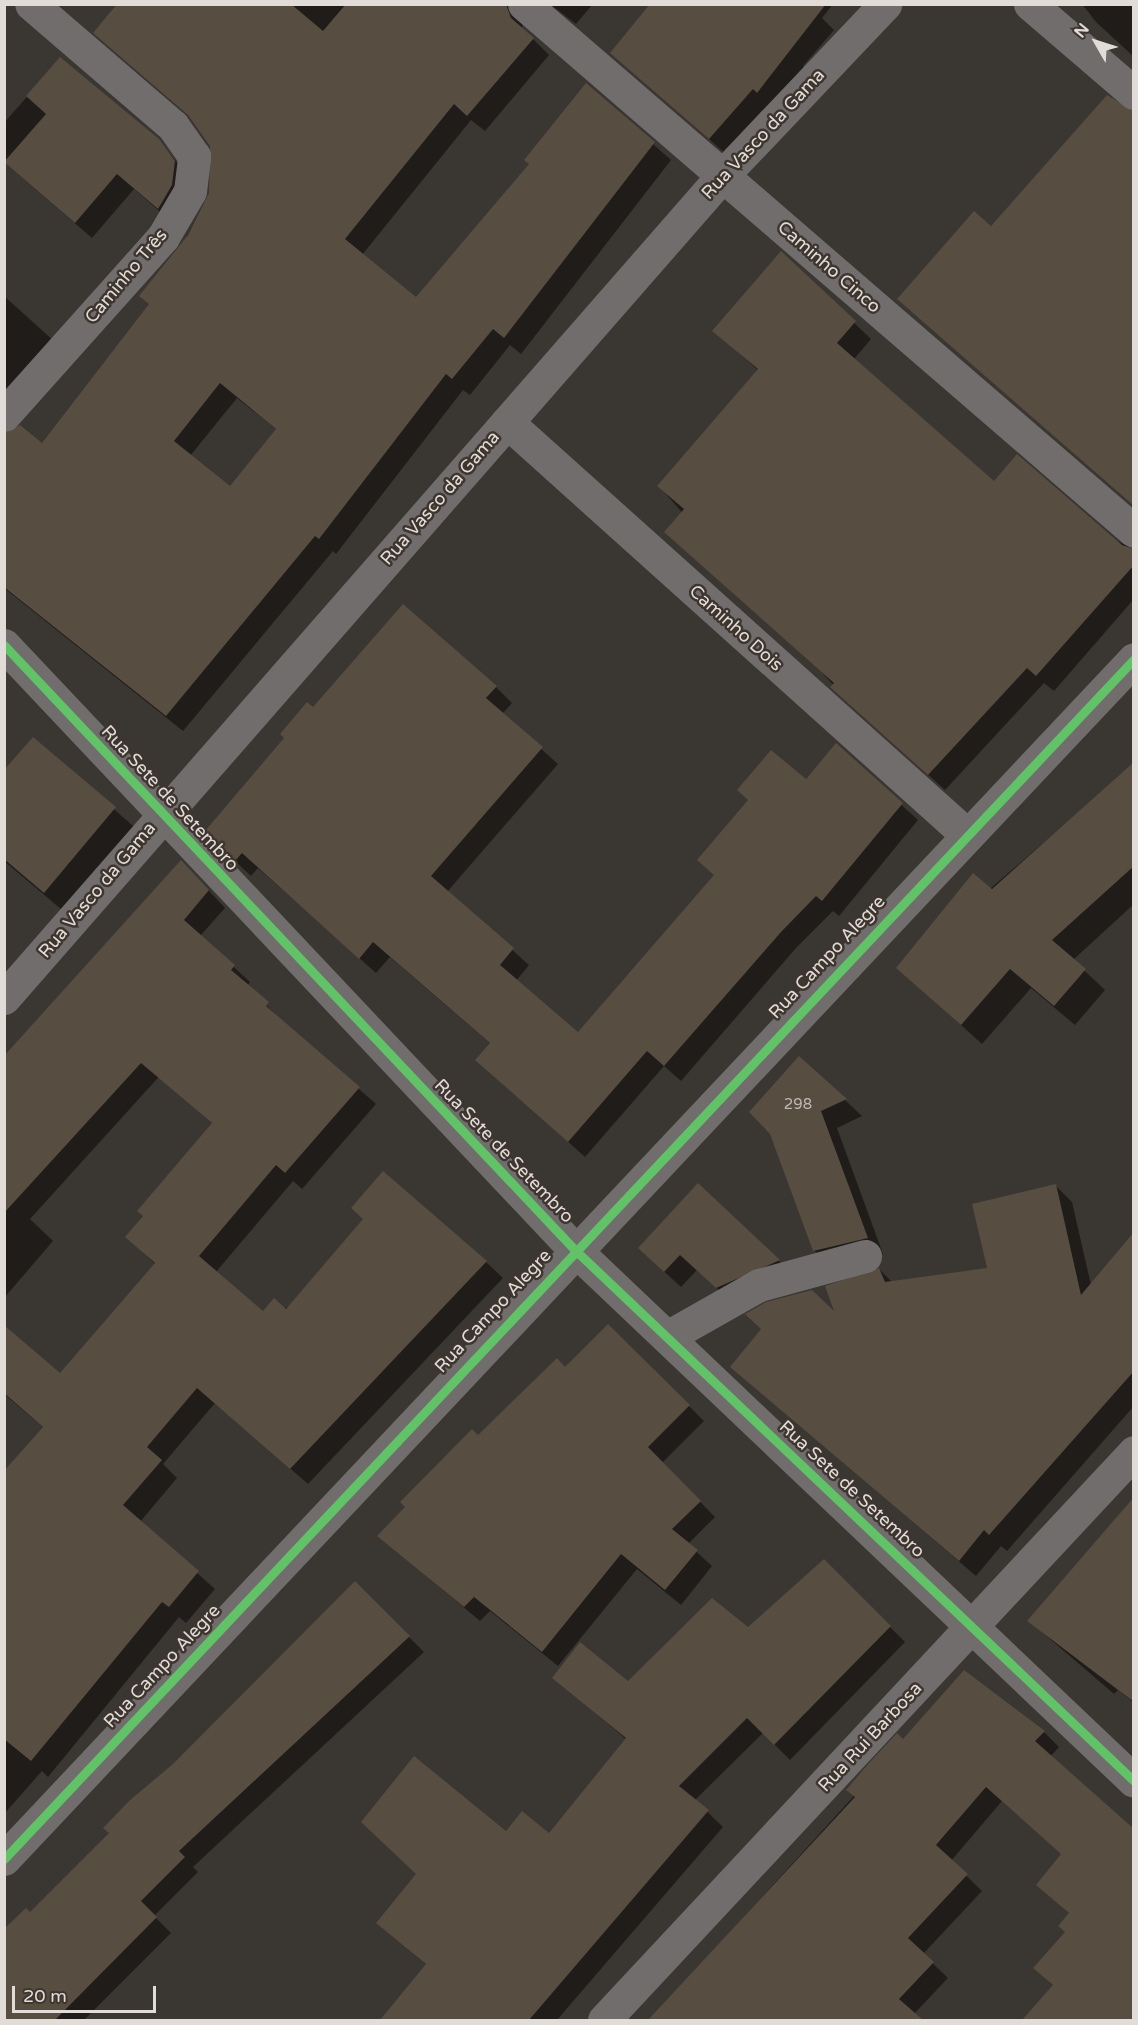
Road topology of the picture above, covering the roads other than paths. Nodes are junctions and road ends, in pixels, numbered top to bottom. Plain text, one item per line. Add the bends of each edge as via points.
1 (32, 4) edge
2 (524, 4) edge
3 (885, 4) edge
4 (1030, 4) edge
5 (1134, 93) edge
6 (723, 175) junction
7 (4, 415) edge
8 (507, 422) junction
9 (1134, 531) edge
10 (4, 645) edge
11 (1134, 658) edge
12 (161, 814) junction
13 (966, 834) junction
14 (4, 998) edge
15 (574, 1249) junction
16 (865, 1256) dead end
17 (667, 1337) junction
18 (1134, 1452) edge
19 (973, 1627) junction
20 (1134, 1780) edge
21 (4, 1858) edge
22 (604, 2020) edge

1 - 7 street, Caminho Três via 173,126 194,156 190,191 163,237
2 - 6 street, Caminho Cinco
3 - 6 street, Rua Vasco da Gama
4 - 5 street
6 - 8 street, Rua Vasco da Gama
6 - 9 street, Caminho Cinco
8 - 12 street, Rua Vasco da Gama
8 - 13 street, Caminho Dois
10 - 12 street, Rua Sete de Setembro
11 - 13 street, Rua Campo Alegre
12 - 14 street, Rua Vasco da Gama
12 - 15 street, Rua Sete de Setembro
13 - 15 street, Rua Campo Alegre
15 - 17 street, Rua Sete de Setembro
15 - 21 street, Rua Campo Alegre
16 - 17 street via 759,1286
17 - 19 street, Rua Sete de Setembro
18 - 19 street, Rua Rui Barbosa
19 - 20 street, Rua Sete de Setembro
19 - 22 street, Rua Rui Barbosa

